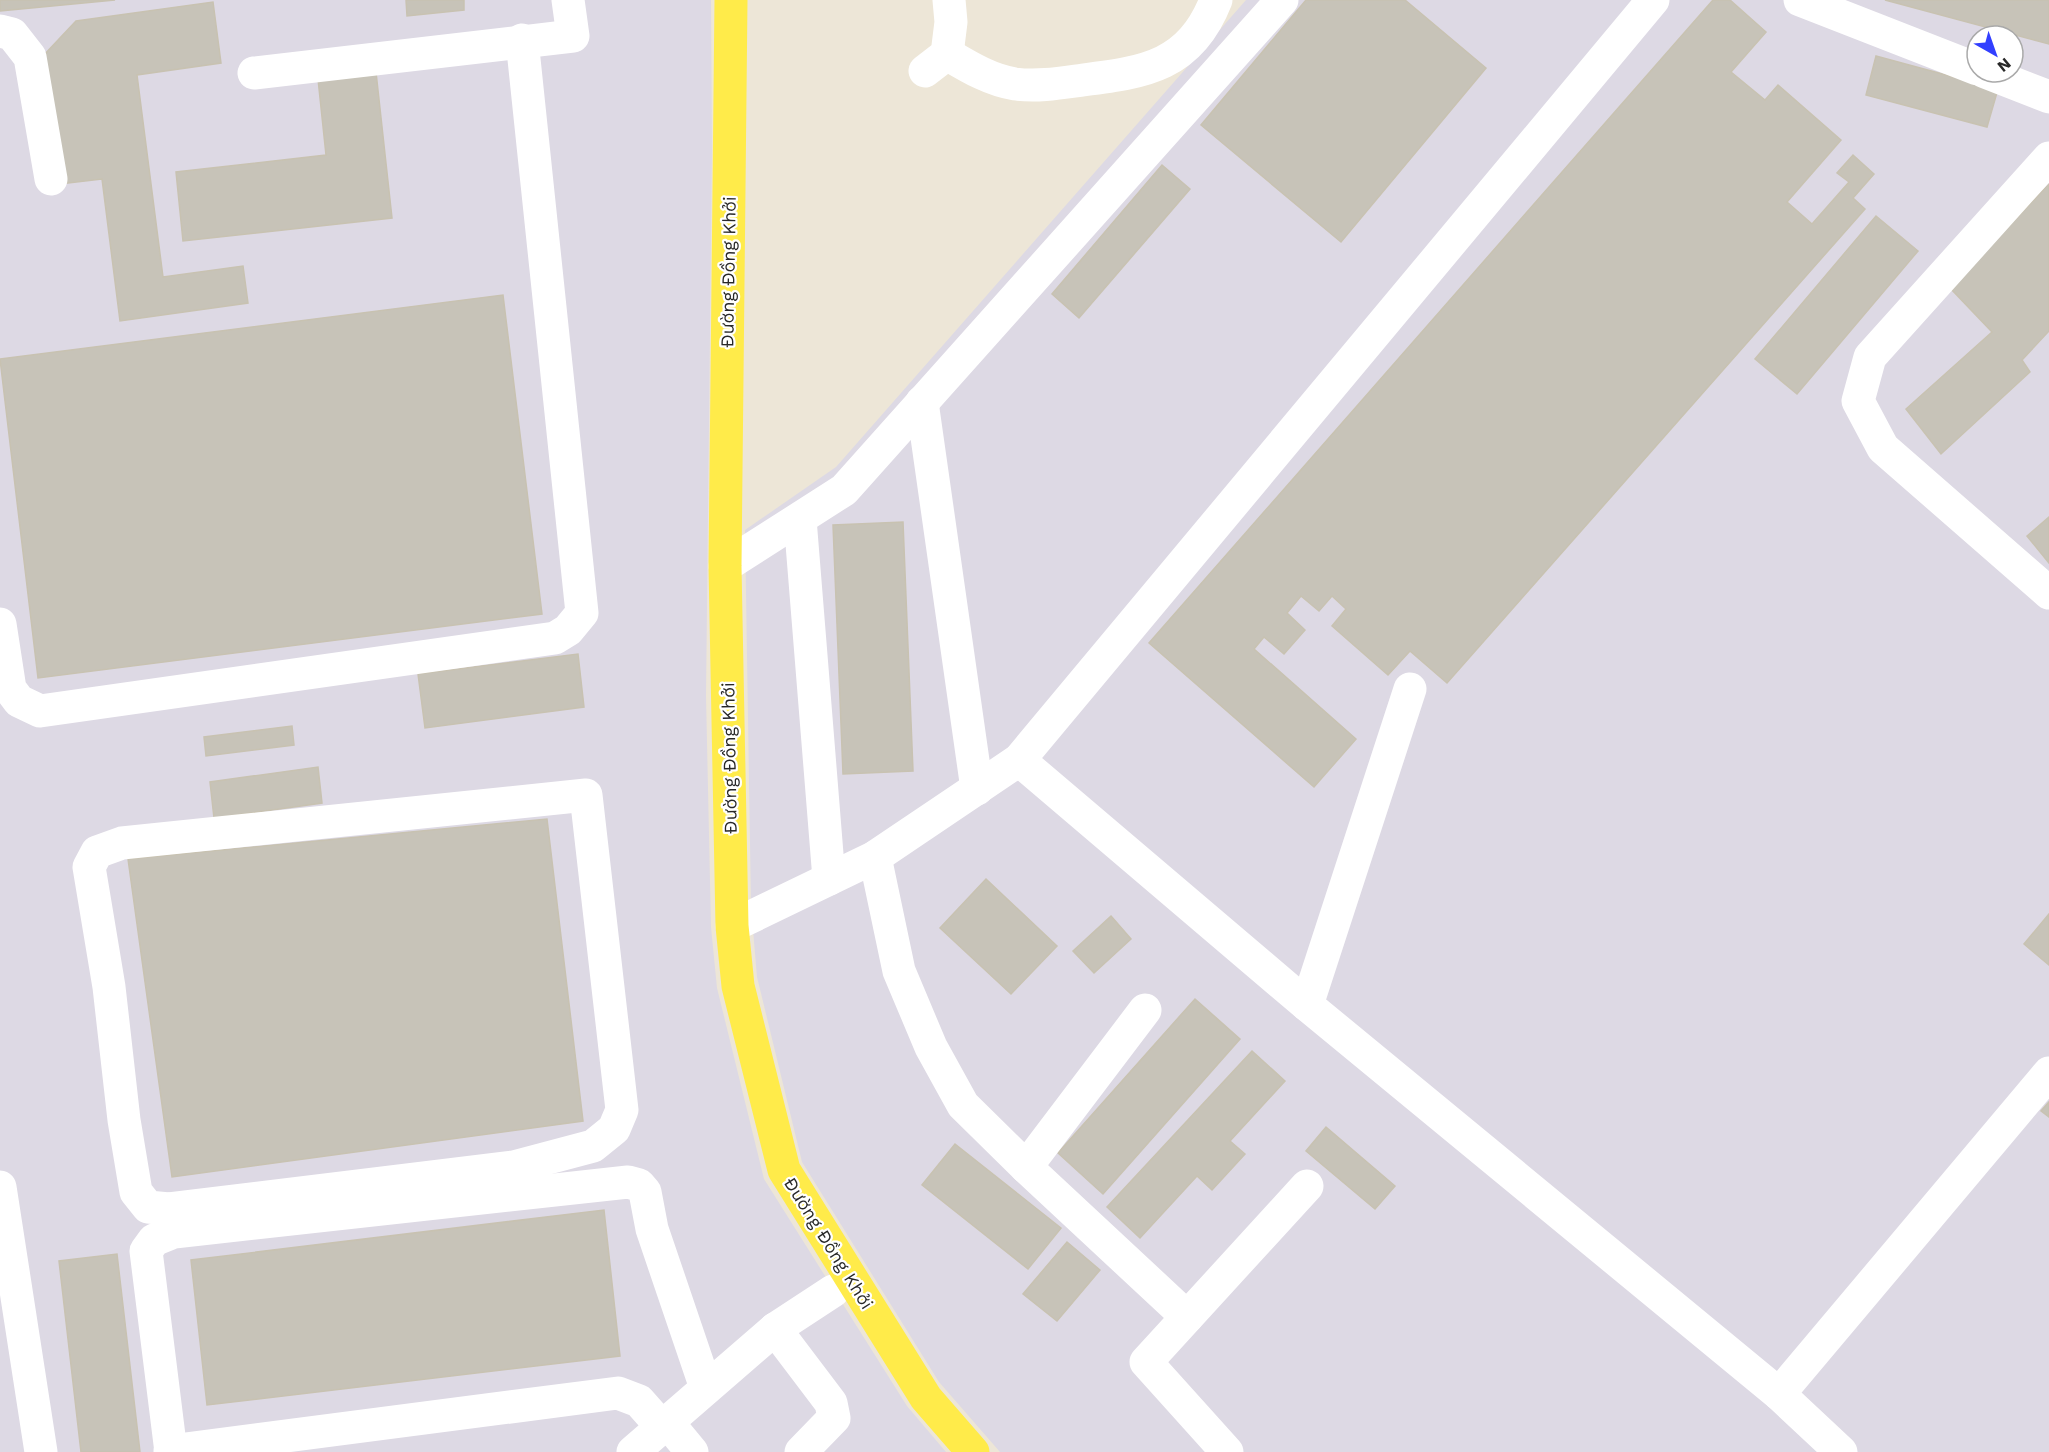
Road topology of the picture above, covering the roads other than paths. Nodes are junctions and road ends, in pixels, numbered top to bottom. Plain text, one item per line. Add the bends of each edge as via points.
1 (568, 0) edge
2 (731, 0) edge
3 (949, 0) edge
4 (1216, 0) edge
5 (1282, 0) edge
6 (1653, 0) edge
7 (1800, 0) edge
8 (0, 32) edge
9 (522, 40) junction
10 (1965, 64) edge
11 (254, 73) dead end
12 (2016, 84) edge
13 (2049, 97) edge
14 (2049, 158) edge
15 (51, 179) dead end
16 (922, 402) junction
17 (800, 519) junction
18 (725, 566) junction
19 (2049, 593) edge
20 (0, 624) edge
21 (1410, 689) dead end
22 (1019, 760) junction
23 (977, 789) junction
24 (586, 795) joint
25 (874, 857) junction
26 (829, 879) junction
27 (732, 926) junction
28 (1307, 1005) junction
29 (1145, 1010) dead end
30 (2049, 1073) edge
31 (1026, 1167) junction
32 (1307, 1186) dead end
33 (0, 1187) edge
34 (833, 1291) dead end
35 (1187, 1317) junction
36 (775, 1329) junction
37 (0, 1352) edge
38 (28, 1370) junction
39 (706, 1388) junction
40 (1779, 1394) junction
41 (665, 1425) junction
42 (387, 1438) edge
43 (41, 1452) edge
44 (170, 1452) edge
45 (633, 1452) edge
46 (692, 1452) edge
47 (801, 1452) edge
48 (973, 1452) edge
49 (1227, 1452) edge
50 (1841, 1452) edge

1 - 9 lane via 573,36
2 - 18 main road, Đường Đồng Khởi
3 - 4 lane via 951,22 936,63 1014,84 1039,85 1135,73 1159,66 1206,24
5 - 16 lane
6 - 22 lane
7 - 10 lane
8 - 15 lane via 12,34 30,57
9 - 11 lane
9 - 20 lane via 582,613 568,630 555,638 40,711 19,701 10,689
12 - 13 lane
14 - 19 lane via 1870,357 1858,401 1883,448
16 - 17 lane via 844,490
16 - 23 lane
17 - 18 lane
17 - 26 lane
18 - 27 main road, Đường Đồng Khởi
21 - 28 lane
22 - 23 lane
22 - 28 lane
23 - 25 lane
24 - 24 lane via 622,1110 614,1129 593,1146 514,1167 169,1209 148,1207 136,1192 124,1120 109,987 89,867 97,852 122,843
25 - 26 lane
25 - 31 lane via 899,971 931,1047 963,1105
26 - 27 lane
27 - 48 main road, Đường Đồng Khởi via 738,986 784,1170 926,1398
28 - 40 lane
29 - 31 lane
30 - 40 lane
31 - 35 lane
32 - 35 lane
33 - 38 lane
34 - 36 lane
35 - 49 lane via 1146,1362
36 - 39 lane
36 - 47 lane via 831,1403 834,1418
37 - 38 lane
38 - 43 lane
39 - 41 lane
39 - 44 lane via 652,1229 645,1192 639,1185 628,1182 174,1232 154,1240 146,1251
40 - 50 lane
41 - 42 lane via 639,1401 618,1393
41 - 45 lane
41 - 46 lane
42 - 44 lane

